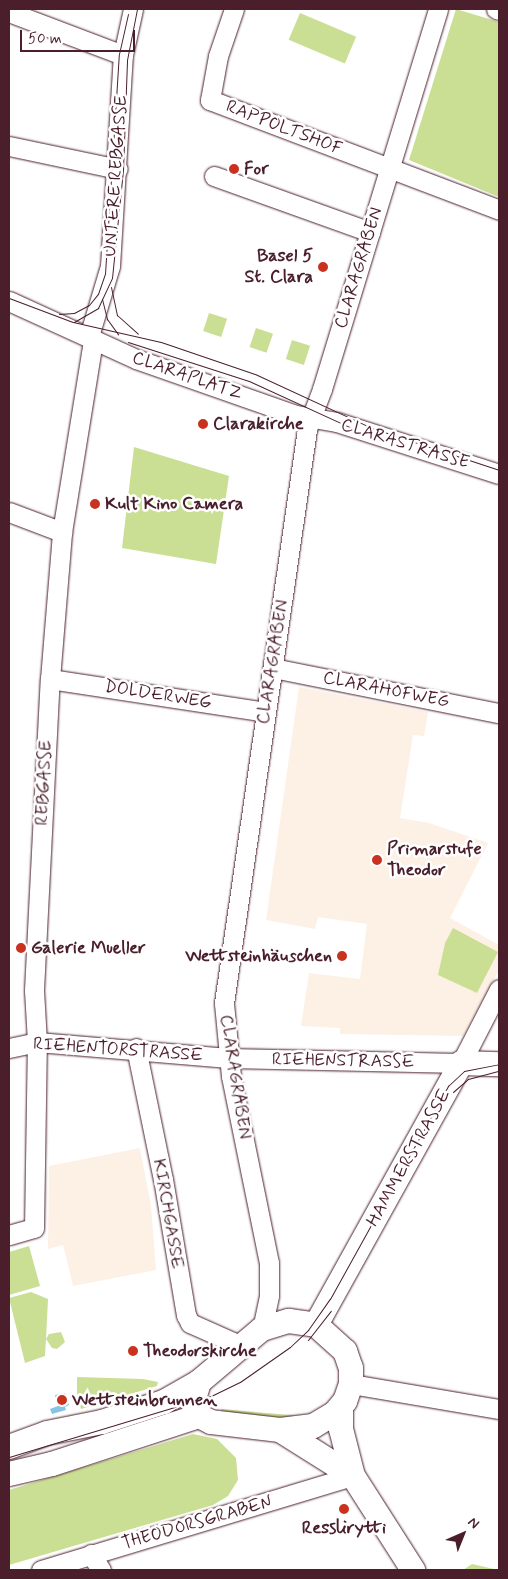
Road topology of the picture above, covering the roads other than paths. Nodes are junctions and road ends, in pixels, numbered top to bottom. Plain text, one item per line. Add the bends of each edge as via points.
1 (133, 9) edge
2 (234, 9) edge
3 (438, 9) edge
4 (496, 9) edge
5 (499, 10) edge
6 (9, 12) edge
7 (124, 55) junction
8 (9, 146) edge
9 (118, 169) junction
10 (389, 169) junction
11 (214, 176) dead end
12 (499, 210) edge
13 (370, 232) junction
14 (9, 302) edge
15 (93, 340) junction
16 (310, 418) junction
17 (499, 474) edge
18 (9, 512) edge
19 (62, 532) junction
20 (273, 668) junction
21 (50, 679) junction
22 (266, 712) junction
23 (499, 713) edge
24 (499, 989) edge
25 (37, 1042) junction
26 (9, 1048) edge
27 (136, 1048) junction
28 (228, 1058) junction
29 (258, 1060) joint
30 (461, 1063) junction
31 (499, 1064) edge
32 (9, 1235) edge
33 (316, 1325) junction
34 (262, 1329) junction
35 (242, 1346) junction
36 (199, 1382) junction
37 (351, 1384) junction
38 (340, 1407) junction
39 (499, 1409) edge
40 (200, 1416) junction
41 (280, 1430) junction
42 (9, 1447) edge
43 (9, 1474) edge
44 (353, 1476) junction
45 (96, 1562) edge
46 (41, 1570) edge
47 (413, 1570) edge

1 - 7 street, UNTERE REBGASSE
2 - 10 street, RAPPOLTSHOF via 218,56 210,100
3 - 10 street, CLARAGRABEN
4 - 5 street
6 - 7 street
7 - 9 street, UNTERE REBGASSE
8 - 9 street
9 - 15 street, UNTERE REBGASSE via 108,278 90,333
10 - 12 street
10 - 13 street, CLARAGRABEN
11 - 13 street
13 - 16 street, CLARAGRABEN
14 - 15 street, CLARAPLATZ
15 - 16 street, CLARAPLATZ via 136,359
15 - 19 street, REBGASSE
16 - 17 street, CLARASTRASSE via 345,425
16 - 20 street, CLARAGRABEN
18 - 19 street
19 - 21 street, REBGASSE
20 - 22 street, CLARAGRABEN
20 - 23 street, CLARAHOFWEG
21 - 22 street, DOLDERWEG
21 - 25 street, REBGASSE via 34,990
22 - 28 street, CLARAGRABEN via 224,1003
24 - 30 street, HAMMERSTRASSE
25 - 26 street, RIEHENTORSTRASSE
25 - 27 street, RIEHENTORSTRASSE
25 - 32 street, REBGASSE via 34,1228
27 - 28 street, RIEHENTORSTRASSE
27 - 35 street, KIRCHGASSE via 186,1315 190,1323
28 - 29 street, RIEHENTORSTRASSE
28 - 34 street, CLARAGRABEN via 269,1263 269,1296
29 - 30 street, RIEHENSTRASSE
30 - 31 main road
30 - 33 main road, HAMMERSTRASSE
33 - 34 main road via 289,1321
33 - 37 main road via 345,1351 351,1368
34 - 35 main road
35 - 36 main road
36 - 40 main road via 193,1402
36 - 42 main road via 164,1402 102,1422 47,1433
37 - 38 main road
37 - 39 street
38 - 41 main road via 329,1418 313,1426
38 - 44 main road via 341,1429
40 - 41 main road via 211,1422
40 - 43 main road via 52,1464
41 - 44 main road
44 - 45 street, THEODORSGRABEN
44 - 47 main road
45 - 46 street, THEODORSGRABEN

